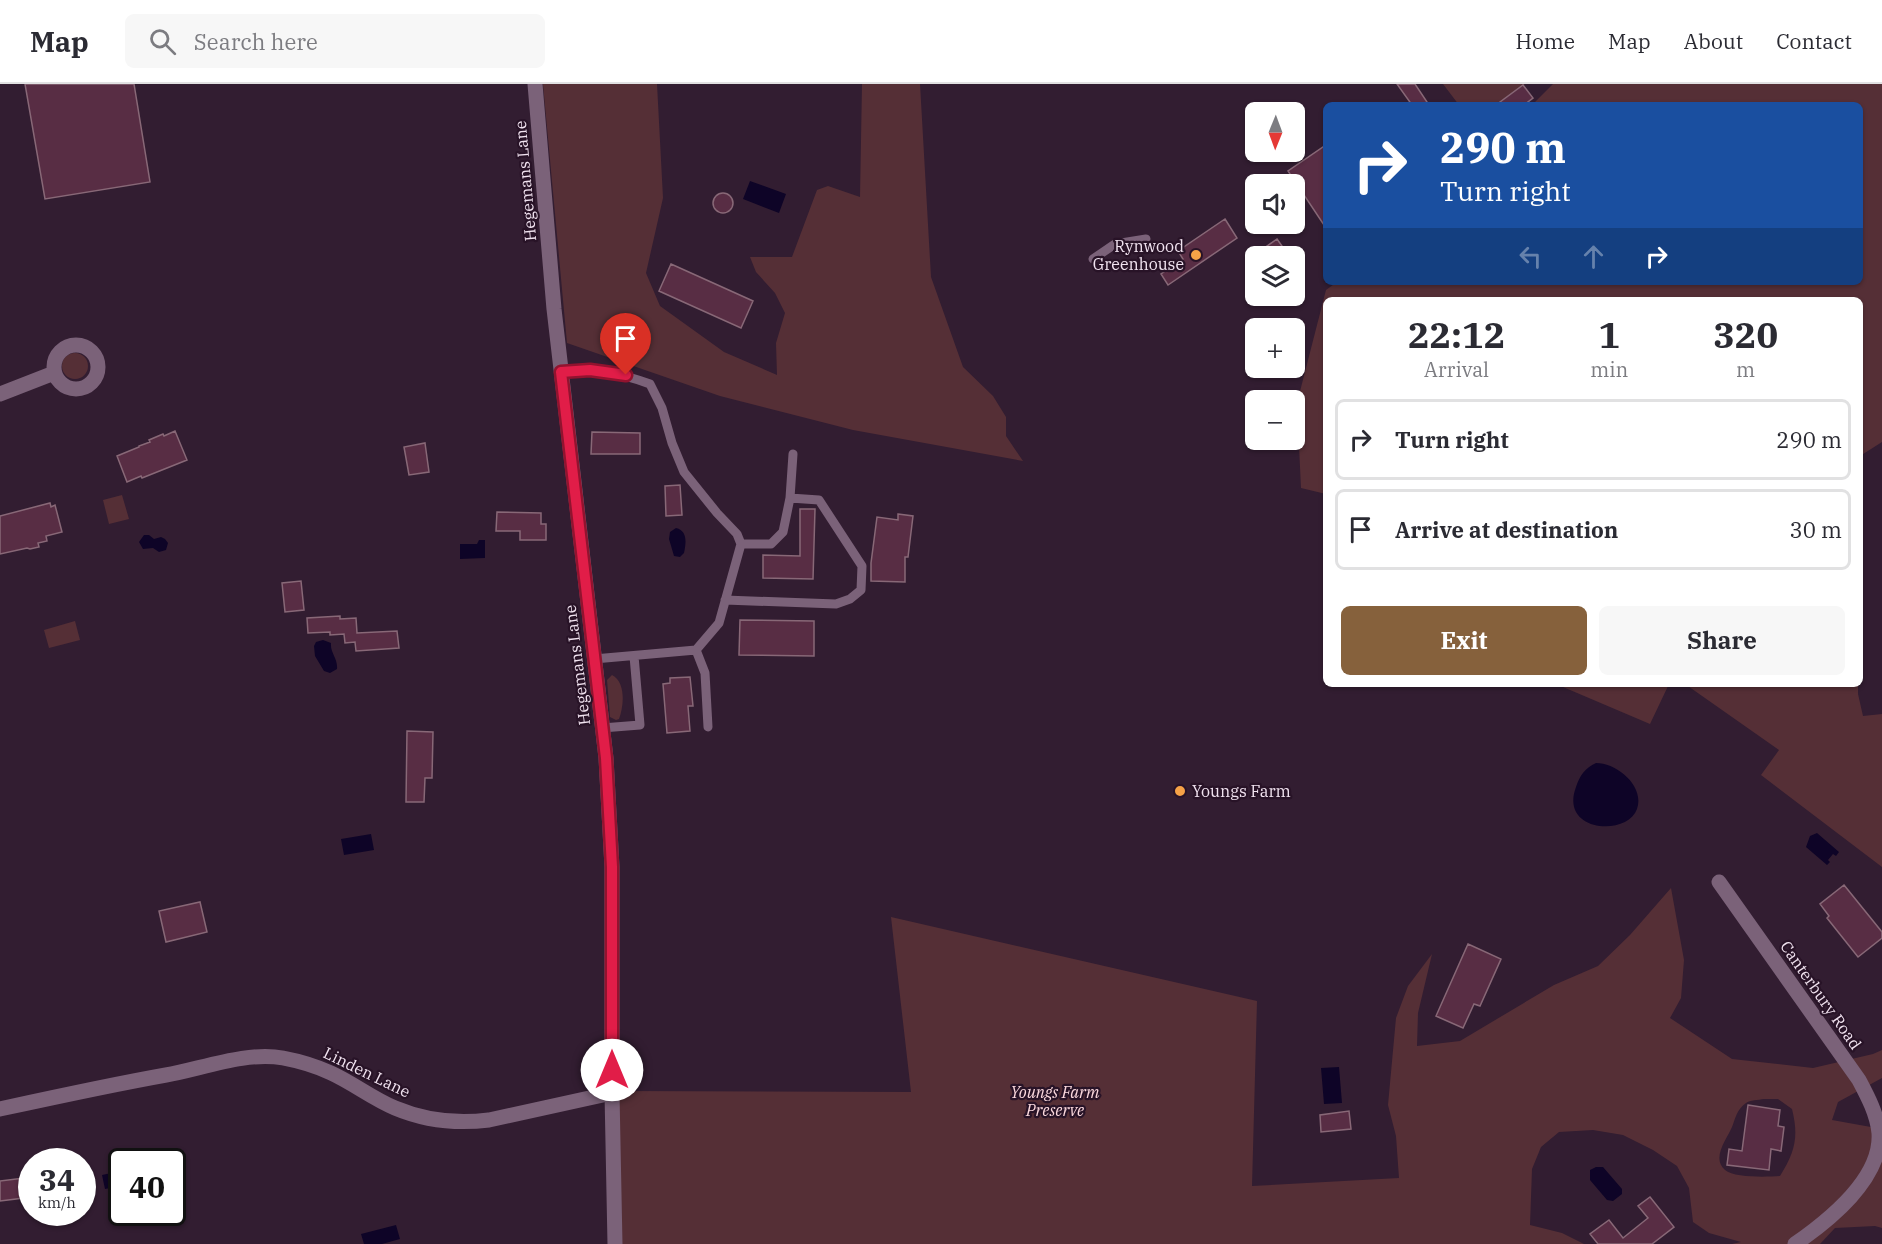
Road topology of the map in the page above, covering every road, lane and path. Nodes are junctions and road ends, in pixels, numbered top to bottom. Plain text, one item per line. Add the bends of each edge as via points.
1 (535, 84) edge
2 (1146, 239) dead end
3 (1093, 259) dead end
4 (561, 372) junction
5 (54, 373) dead end
6 (0, 394) edge
7 (793, 454) dead end
8 (790, 498) junction
9 (741, 544) junction
10 (725, 600) junction
11 (696, 650) junction
12 (634, 656) junction
13 (594, 659) junction
14 (708, 727) dead end
15 (602, 728) junction
16 (1719, 882) dead end
17 (612, 1093) junction
18 (0, 1109) edge
19 (615, 1244) edge
20 (1795, 1244) edge

1 - 4 street, Hegemans Lane
2 - 3 lane via 1115,244
4 - 9 lane via 590,370 626,375 650,384 684,472 737,534
4 - 13 street, Hegemans Lane
5 - 6 street
7 - 8 lane
8 - 9 lane via 783,532 771,544
8 - 10 lane via 819,500 862,566 861,590 836,604
9 - 10 lane
10 - 11 lane via 718,623
11 - 12 lane
11 - 14 lane via 705,673
12 - 13 lane
12 - 15 lane via 640,724
13 - 15 street, Hegemans Lane
15 - 17 street, Hegemans Lane via 612,867
16 - 20 street, Canterbury Road via 1859,1080 1871,1101 1880,1134 1873,1166 1857,1193
17 - 18 street, Linden Lane via 489,1120 448,1122 395,1108 313,1066 260,1057
17 - 19 street, Hegemans Lane

